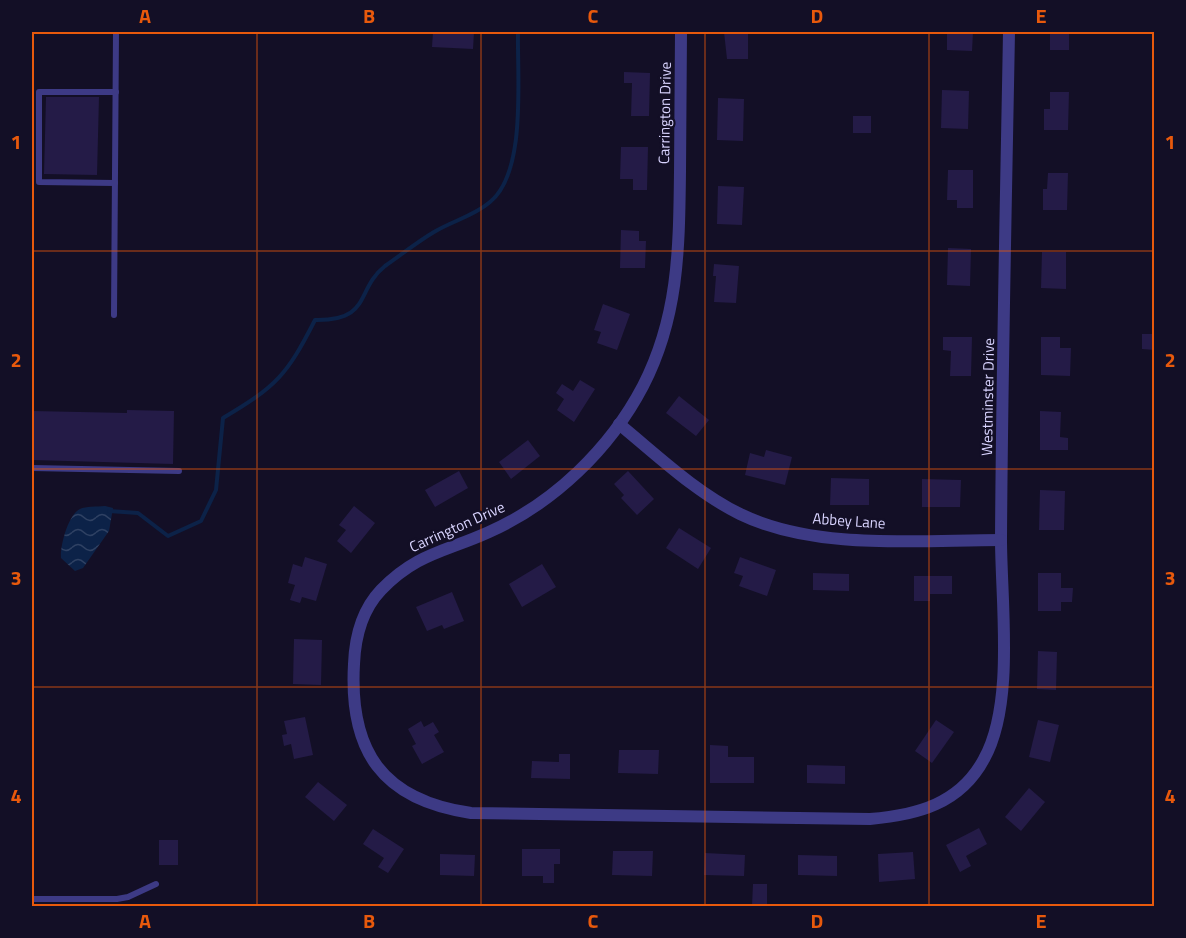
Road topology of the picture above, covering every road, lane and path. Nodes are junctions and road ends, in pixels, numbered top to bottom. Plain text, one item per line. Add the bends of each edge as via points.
1 (116, 32) edge
2 (681, 32) edge
3 (1009, 32) edge
4 (116, 92) junction
5 (115, 183) junction
6 (114, 315) dead end
7 (619, 424) junction
8 (32, 468) edge
9 (179, 471) dead end
10 (1001, 540) junction
11 (984, 760) joint
12 (156, 884) dead end
13 (32, 899) edge

1 - 4 lane
2 - 7 street, Carrington Drive via 676,288 664,335 643,386
3 - 10 street, Westminster Drive
4 - 5 lane
4 - 5 lane via 39,92 39,182
5 - 6 lane
7 - 10 street, Abbey Lane via 705,493 741,514 779,528 824,537
7 - 11 street, Carrington Drive via 561,488 491,531 420,558 378,593 363,618 353,675 360,736 371,760 385,775 408,794 442,809 471,813 870,819 906,816 934,807 954,794
8 - 9 lane
10 - 11 street, Westminster Drive via 1001,701
12 - 13 lane via 117,899

